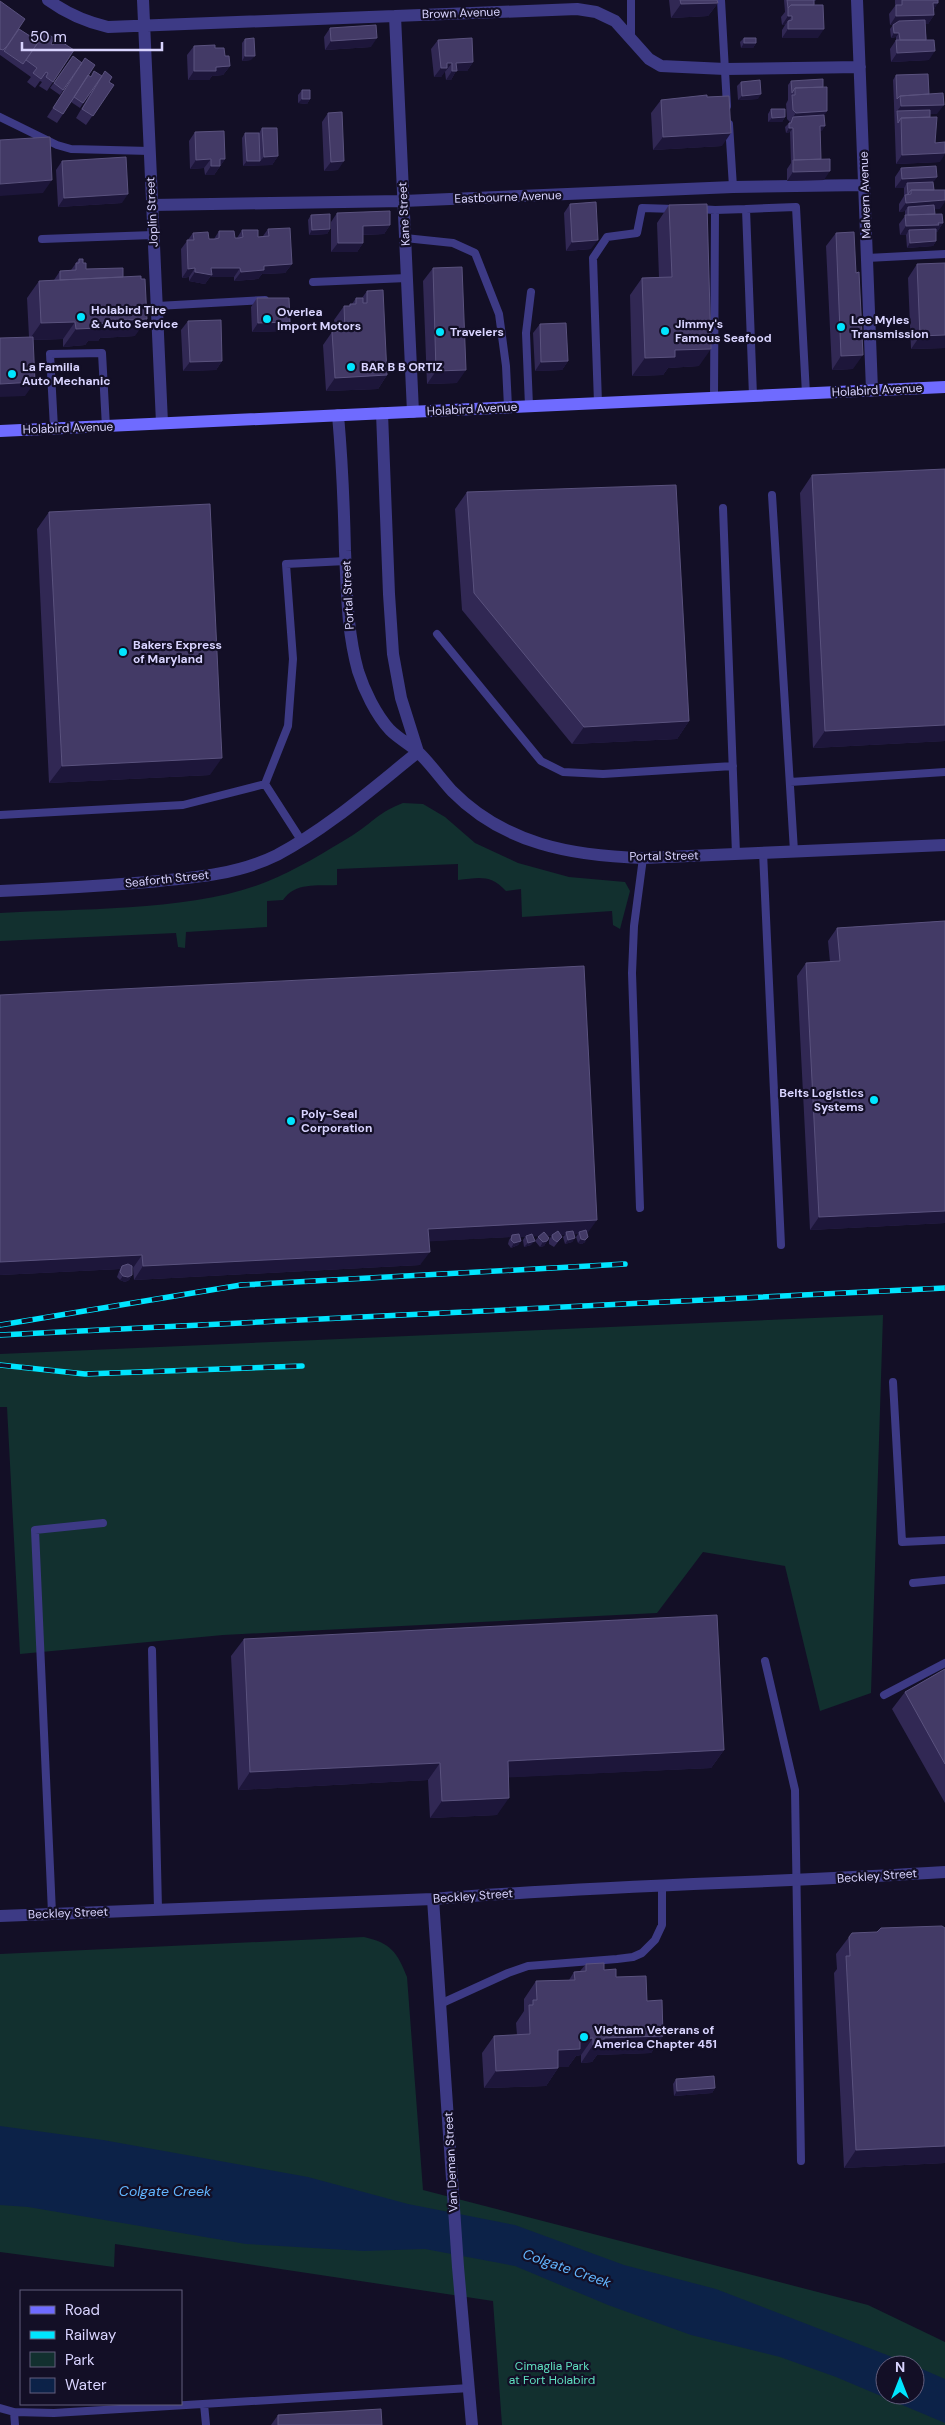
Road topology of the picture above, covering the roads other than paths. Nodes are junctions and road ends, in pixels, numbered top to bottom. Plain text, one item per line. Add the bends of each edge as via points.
1 (48, 0) edge
2 (142, 0) edge
3 (631, 0) edge
4 (721, 0) edge
5 (857, 0) edge
6 (394, 16) junction
7 (144, 27) junction
8 (631, 41) junction
9 (860, 67) junction
10 (725, 69) junction
11 (0, 116) edge
12 (150, 151) junction
13 (864, 185) junction
14 (733, 187) junction
15 (403, 201) junction
16 (152, 205) junction
17 (746, 209) junction
18 (715, 210) junction
19 (154, 236) junction
20 (405, 238) junction
21 (42, 239) dead end
22 (945, 254) edge
23 (867, 258) junction
24 (407, 278) junction
25 (313, 282) dead end
26 (531, 292) dead end
27 (276, 299) edge
28 (157, 306) junction
29 (945, 387) edge
30 (872, 390) junction
31 (806, 394) junction
32 (753, 396) junction
33 (714, 398) junction
34 (598, 403) junction
35 (529, 406) junction
36 (508, 407) junction
37 (413, 412) junction
38 (382, 413) junction
39 (338, 415) junction
40 (162, 423) junction
41 (106, 427) junction
42 (54, 428) junction
43 (0, 431) edge
44 (772, 495) dead end
45 (723, 508) dead end
46 (346, 560) junction
47 (437, 634) dead end
48 (418, 752) junction
49 (733, 766) junction
50 (945, 772) edge
51 (790, 782) junction
52 (266, 784) junction
53 (0, 815) edge
54 (301, 840) junction
55 (945, 845) edge
56 (794, 851) junction
57 (762, 852) junction
58 (736, 854) junction
59 (643, 858) junction
60 (0, 891) edge
61 (640, 1208) dead end
62 (781, 1245) dead end
63 (893, 1382) dead end
64 (103, 1523) dead end
65 (945, 1540) edge
66 (945, 1580) edge
67 (913, 1583) dead end
68 (152, 1650) dead end
69 (765, 1661) dead end
70 (945, 1663) edge
71 (884, 1695) dead end
72 (945, 1872) edge
73 (797, 1881) junction
74 (662, 1887) junction
75 (433, 1899) junction
76 (158, 1910) junction
77 (52, 1914) junction
78 (0, 1916) edge
79 (440, 2004) junction
80 (801, 2161) dead end
81 (470, 2388) junction
82 (204, 2404) junction
83 (0, 2408) edge
84 (14, 2412) junction
85 (15, 2425) edge
86 (206, 2425) edge
87 (472, 2425) edge

1 - 7 street, Brown Avenue via 90,23 108,28
2 - 7 street, Joplin Street
3 - 8 lane
4 - 10 lane
5 - 9 street, Malvern Avenue
6 - 7 street, Brown Avenue
6 - 8 street, Brown Avenue via 578,9 596,12 615,21
6 - 15 street, Kane Street
7 - 12 street, Joplin Street
8 - 10 street, Brown Avenue via 661,66
9 - 10 street, Brown Avenue
9 - 13 street, Malvern Avenue
10 - 14 lane
11 - 12 lane via 71,149
12 - 16 street, Joplin Street
13 - 14 street, Eastbourne Avenue
13 - 23 street, Malvern Avenue
14 - 15 street, Eastbourne Avenue
15 - 16 street, Eastbourne Avenue
15 - 20 street, Kane Street
16 - 19 street, Joplin Street
17 - 18 lane
17 - 31 lane via 796,207
17 - 32 lane
18 - 33 lane
18 - 34 lane via 642,208 637,233 607,237 593,258
19 - 21 lane
19 - 28 street, Joplin Street
20 - 24 street, Kane Street
20 - 36 lane via 453,243 475,253 499,314
22 - 23 lane
23 - 30 street, Malvern Avenue
24 - 25 lane
24 - 37 street, Kane Street
26 - 35 lane via 526,333
27 - 28 lane
28 - 40 street, Joplin Street
29 - 30 main road, Holabird Avenue
30 - 31 main road, Holabird Avenue
31 - 32 main road, Holabird Avenue
32 - 33 main road, Holabird Avenue
33 - 34 main road, Holabird Avenue
34 - 35 main road, Holabird Avenue
35 - 36 main road, Holabird Avenue
36 - 37 main road, Holabird Avenue
37 - 38 main road, Holabird Avenue
38 - 39 main road, Holabird Avenue
38 - 48 street, Portal Street via 393,654 401,698
39 - 40 main road, Holabird Avenue
39 - 46 street, Portal Street
40 - 41 main road, Holabird Avenue
41 - 42 main road, Holabird Avenue
41 - 42 lane via 102,352 50,354
42 - 43 main road, Holabird Avenue
44 - 51 lane
45 - 49 lane
46 - 48 street, Portal Street via 348,619 359,673 369,697 390,730
46 - 52 lane via 286,564 293,659 288,726
47 - 49 lane via 541,761 550,767 563,772 602,774
48 - 54 street, Seaforth Street via 335,818
48 - 59 street, Portal Street via 453,792 513,833 541,845 574,853
49 - 58 lane
50 - 51 lane
51 - 56 lane
52 - 53 lane via 183,806
52 - 54 lane
54 - 60 street, Seaforth Street via 255,864 204,877
55 - 56 street, Portal Street
56 - 57 street, Portal Street
57 - 58 street, Portal Street
57 - 62 lane
58 - 59 street, Portal Street
59 - 61 lane via 632,973
63 - 65 lane via 902,1542
64 - 77 lane via 35,1530
66 - 67 lane
68 - 76 lane
69 - 73 lane via 795,1790
70 - 71 lane
72 - 73 street, Beckley Street
73 - 74 street, Beckley Street
73 - 80 lane
74 - 75 street, Beckley Street
74 - 79 lane via 662,1925 655,1940 642,1953 617,1959 528,1966
75 - 76 street, Beckley Street
75 - 79 street, Van Deman Street
76 - 77 street, Beckley Street
77 - 78 street, Beckley Street
79 - 81 street, Van Deman Street via 458,2267
81 - 82 lane
81 - 87 street, Van Deman Street
82 - 84 lane via 54,2413
82 - 86 lane
83 - 84 lane
84 - 85 lane

